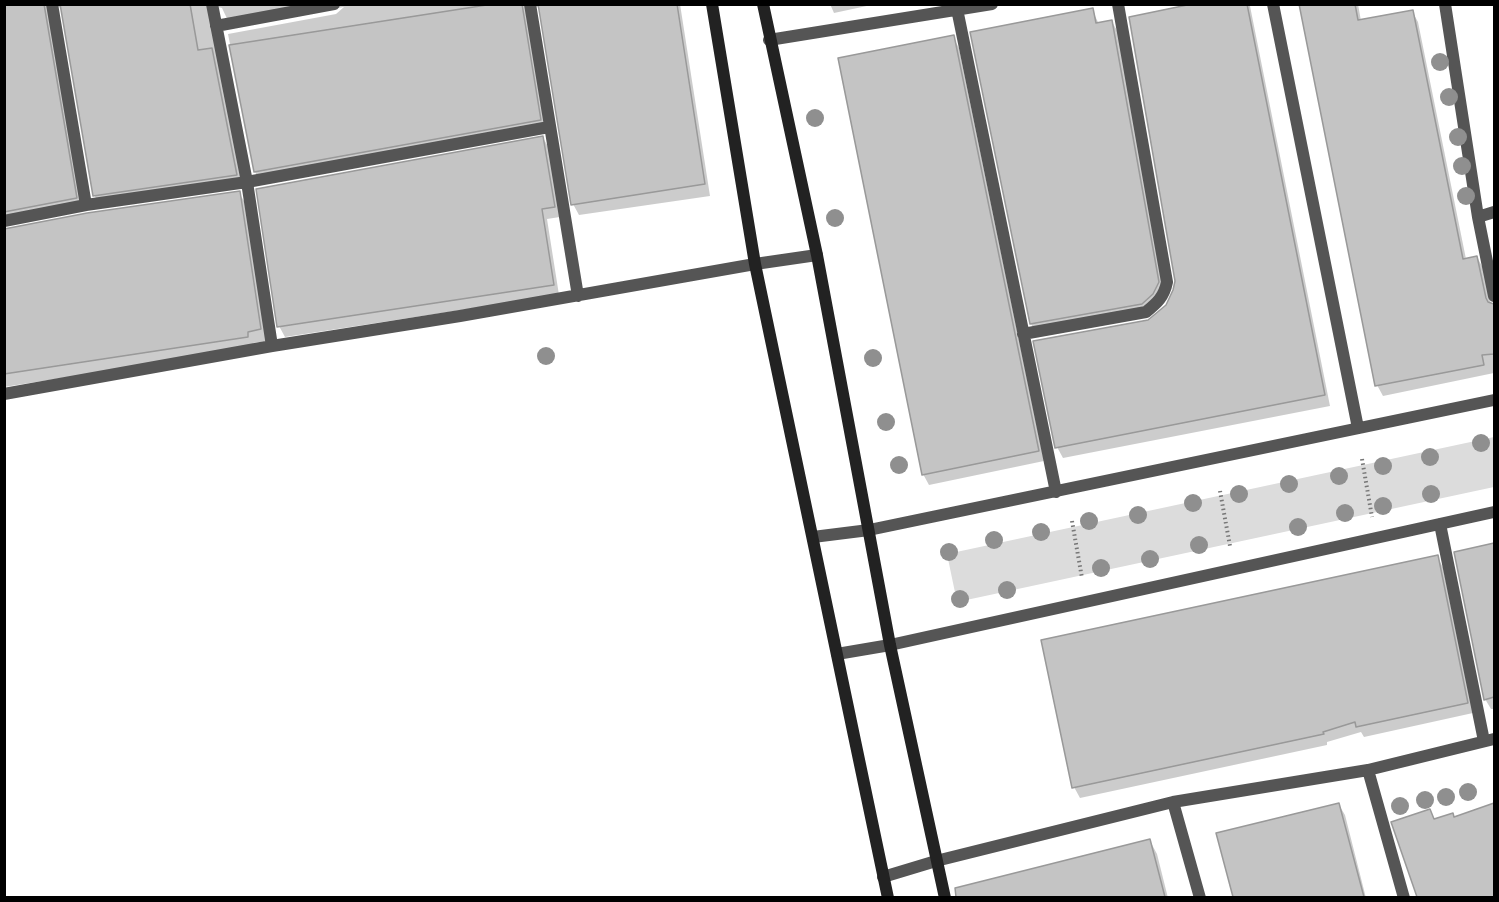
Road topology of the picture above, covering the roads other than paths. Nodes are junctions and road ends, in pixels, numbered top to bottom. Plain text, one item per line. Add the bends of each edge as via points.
1 (52, 4) edge
2 (212, 4) edge
3 (334, 4) edge
4 (530, 4) edge
5 (712, 4) edge
6 (763, 4) edge
7 (992, 4) edge
8 (1118, 4) edge
9 (1273, 4) edge
10 (1445, 4) edge
11 (957, 8) edge
12 (216, 26) junction
13 (769, 40) junction
14 (549, 127) junction
15 (247, 182) junction
16 (86, 205) junction
17 (1494, 212) edge
18 (1478, 217) junction
19 (4, 221) edge
20 (817, 255) junction
21 (755, 264) junction
22 (578, 296) junction
23 (1494, 296) edge
24 (1023, 334) junction
25 (272, 346) junction
26 (4, 394) edge
27 (1494, 400) edge
28 (1358, 428) junction
29 (1056, 492) junction
30 (1494, 512) edge
31 (1440, 524) junction
32 (869, 530) junction
33 (813, 537) junction
34 (890, 645) junction
35 (837, 654) junction
36 (1489, 740) edge
37 (1368, 770) junction
38 (1173, 802) junction
39 (936, 861) junction
40 (883, 878) junction
41 (888, 897) edge
42 (945, 897) edge
43 (1200, 897) edge
44 (1404, 897) edge

1 - 16 street
2 - 12 street
3 - 12 street
4 - 14 street
5 - 21 main road
6 - 13 main road
7 - 11 street
8 - 24 street via 1167,282 1165,293 1146,312
9 - 28 street
10 - 18 street
11 - 13 street
11 - 24 street
12 - 15 street
13 - 20 main road
14 - 15 street
14 - 22 street
15 - 16 street
15 - 25 street
16 - 19 street
17 - 18 street
18 - 23 street
20 - 21 street
20 - 32 main road
21 - 22 street
21 - 33 main road
22 - 25 street
24 - 29 street
25 - 26 street
27 - 28 street
28 - 29 street
29 - 32 street
30 - 31 street
31 - 34 street
31 - 36 street
32 - 33 street
32 - 34 main road
33 - 35 main road
34 - 35 street
34 - 39 main road
35 - 40 main road
36 - 37 street
37 - 38 street
37 - 44 street
38 - 39 street
38 - 43 street
39 - 40 street
39 - 42 main road
40 - 41 main road

